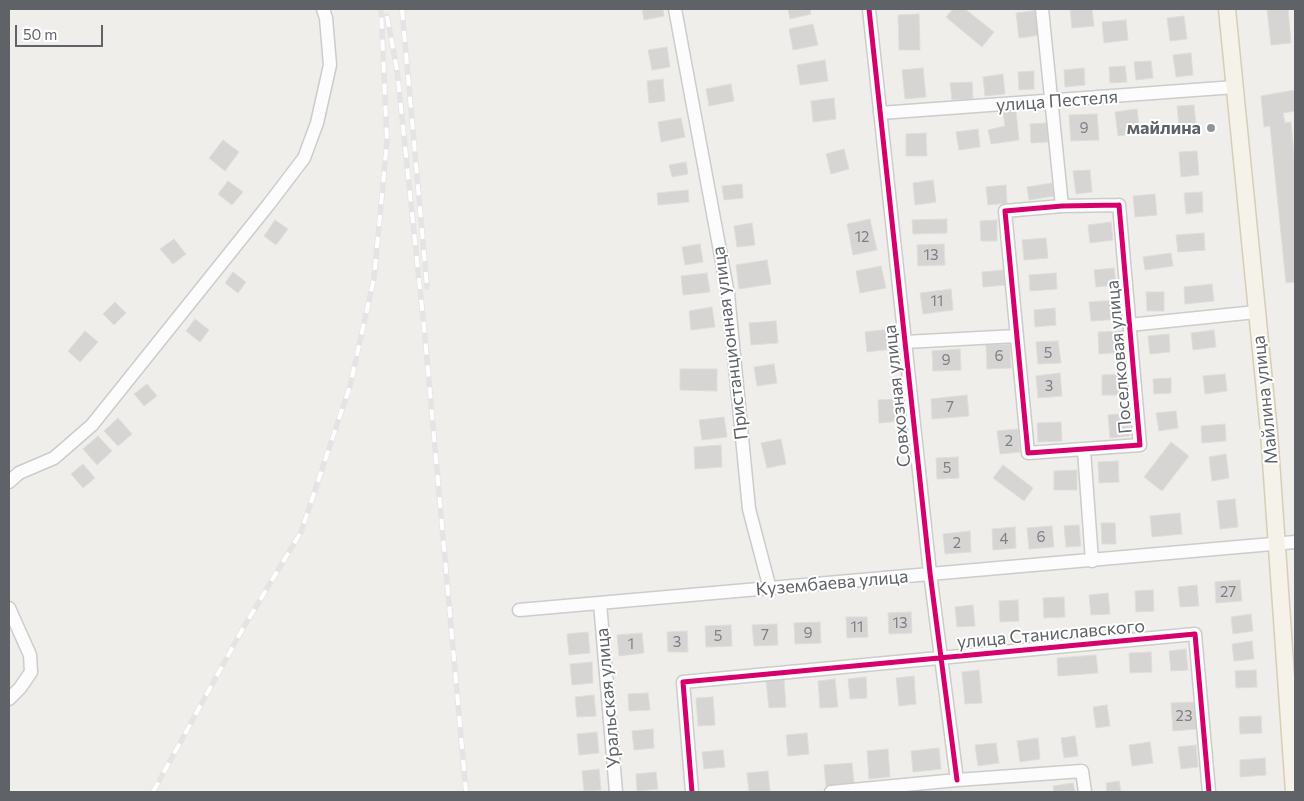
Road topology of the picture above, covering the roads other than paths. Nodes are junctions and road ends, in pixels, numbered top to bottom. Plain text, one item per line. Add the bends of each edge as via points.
1 (323, 9) edge
2 (675, 9) edge
3 (869, 9) edge
4 (1042, 9) edge
5 (1227, 9) edge
6 (1235, 87) junction
7 (1051, 101) junction
8 (880, 114) junction
9 (1062, 206) junction
10 (1256, 312) junction
11 (1130, 325) junction
12 (1016, 336) junction
13 (905, 342) junction
14 (1084, 450) junction
15 (9, 482) edge
16 (1295, 542) edge
17 (1277, 543) junction
18 (1092, 561) junction
19 (930, 573) junction
20 (770, 589) junction
21 (600, 603) junction
22 (9, 608) edge
23 (519, 610) dead end
24 (941, 658) junction
25 (9, 699) edge
26 (957, 780) junction
27 (616, 792) edge
28 (692, 792) edge
29 (831, 792) edge
30 (1085, 792) edge
31 (1209, 792) edge
32 (1294, 792) edge

1 - 15 street via 330,65 317,123 304,158 92,425 54,458 19,473
2 - 20 street, Пристанционная улица via 728,294 749,509
3 - 8 street, Совхозная улица
4 - 7 street
5 - 6 main road, Майлина улица
6 - 7 street, улица Пестеля
6 - 10 main road, Майлина улица
7 - 8 street, улица Пестеля
7 - 9 street
8 - 13 street, Совхозная улица
9 - 11 street, Поселковая улица via 1119,206
9 - 12 street, Поселковая улица via 1004,211
10 - 11 street
10 - 17 main road, Майлина улица
11 - 14 street, Поселковая улица via 1140,445
12 - 13 street
12 - 14 street, Поселковая улица via 1028,453
13 - 19 street, Совхозная улица
14 - 18 street
16 - 17 street, Кузембаева улица
17 - 18 street, Кузембаева улица
17 - 32 main road, Майлина улица
18 - 19 street, Кузембаева улица
19 - 20 street, Кузембаева улица
19 - 24 street, Совхозная улица
20 - 21 street, Кузембаева улица
21 - 23 street, Кузембаева улица
21 - 27 street, Уральская улица
22 - 25 street via 30,655 31,672
24 - 26 street, Совхозная улица
24 - 28 street, улица Станиславского via 683,682
24 - 31 street, улица Станиславского via 1195,634
26 - 29 street
26 - 30 street via 1082,771

